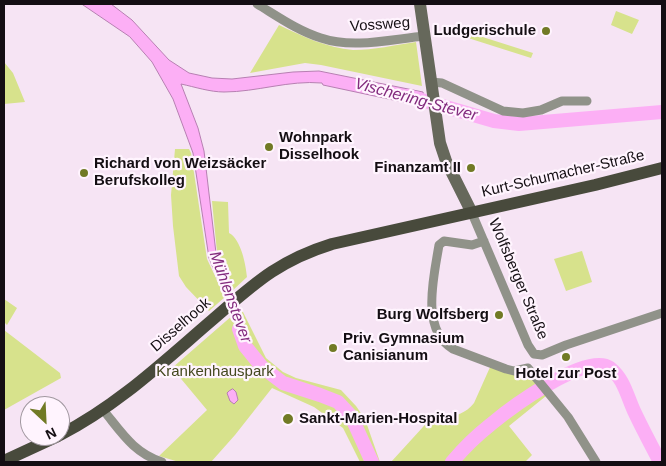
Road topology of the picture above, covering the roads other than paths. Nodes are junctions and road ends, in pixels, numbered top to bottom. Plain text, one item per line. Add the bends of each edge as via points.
1 (257, 4) edge
2 (420, 4) edge
3 (425, 36) junction
4 (432, 85) junction
5 (587, 101) dead end
6 (662, 168) edge
7 (471, 211) junction
8 (484, 241) junction
9 (662, 313) edge
10 (534, 354) junction
11 (528, 368) junction
12 (104, 411) junction
13 (70, 430) edge
14 (37, 446) edge
15 (147, 460) edge
16 (4, 461) edge
17 (162, 462) edge
18 (596, 462) edge

1 - 3 street, Vossweg via 322,39 360,42
2 - 3 main road, Wolfsberger Straße
3 - 4 main road, Wolfsberger Straße
4 - 5 street via 442,83 503,111 523,113 562,101
4 - 7 main road, Wolfsberger Straße via 440,143
6 - 7 main road, Kurt-Schumacher-Straße
7 - 8 street, Wolfsberger Straße
7 - 12 main road, Disselhook via 308,251 273,269
8 - 10 street, Wolfsberger Straße
8 - 11 street via 472,245 444,242 439,245 430,311 432,318 439,335 453,349 506,369
9 - 10 street via 542,355
10 - 11 street, Wolfsberger Straße
11 - 18 street via 568,417
12 - 13 main road, Disselhook
12 - 15 street
14 - 16 main road, Disselhook
15 - 17 street

